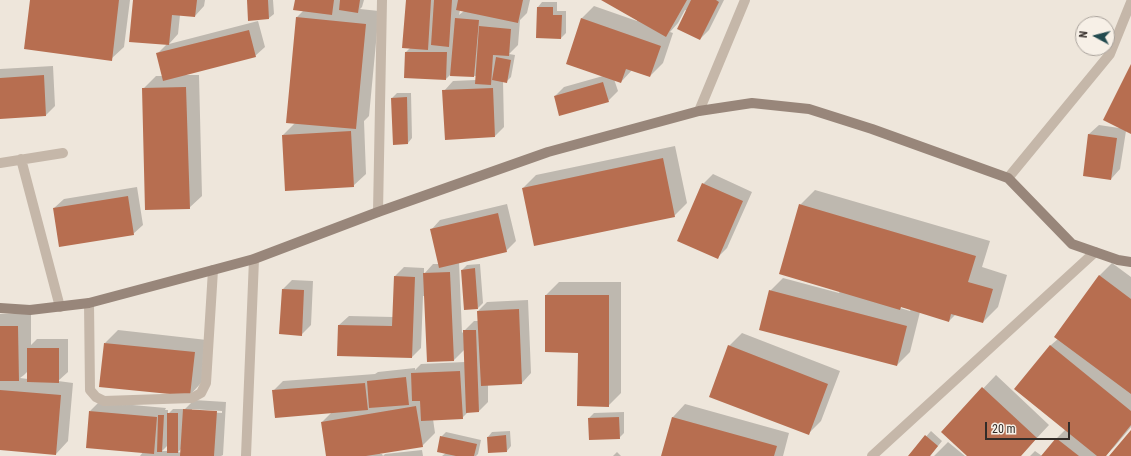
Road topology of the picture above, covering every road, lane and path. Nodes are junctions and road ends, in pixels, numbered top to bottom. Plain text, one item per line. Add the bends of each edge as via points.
1 (382, 0) edge
2 (745, 0) edge
3 (1131, 2) edge
4 (699, 111) junction
5 (63, 152) dead end
6 (21, 159) junction
7 (0, 163) edge
8 (1008, 178) junction
9 (378, 212) junction
10 (1095, 252) junction
11 (254, 259) junction
12 (1131, 262) edge
13 (213, 270) junction
14 (89, 304) junction
15 (60, 307) junction
16 (0, 308) edge
17 (246, 456) edge
18 (872, 456) edge

1 - 9 street
2 - 4 street
3 - 8 street via 1110,54
4 - 8 street via 752,103 809,109
4 - 9 street via 548,152
5 - 6 street
6 - 7 street
6 - 15 street
8 - 10 street via 1072,244
9 - 11 street
10 - 12 street
10 - 18 street
11 - 13 street
11 - 17 street
13 - 14 street
13 - 14 street via 206,383 201,393 192,398 104,401 96,397 90,390
14 - 15 street
15 - 16 street via 30,310

